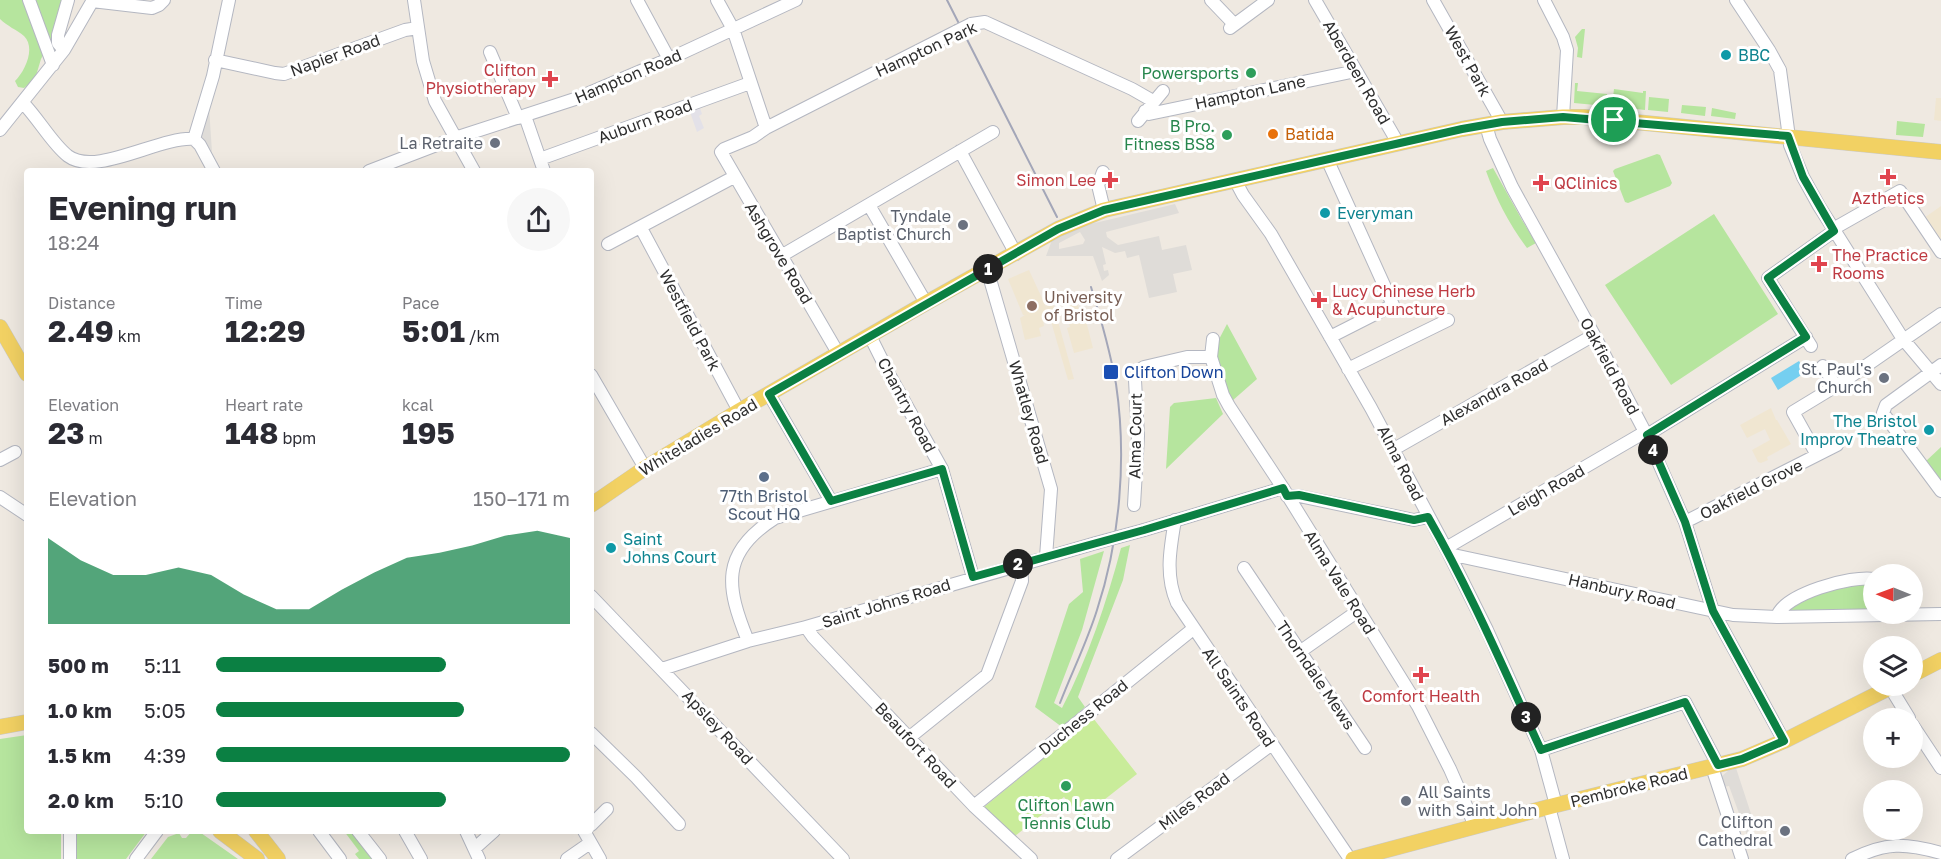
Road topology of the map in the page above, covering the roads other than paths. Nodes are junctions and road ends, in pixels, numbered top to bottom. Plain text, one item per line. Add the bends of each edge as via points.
1 (29, 0) edge
2 (68, 0) edge
3 (92, 0) edge
4 (164, 0) edge
5 (229, 0) edge
6 (414, 0) edge
7 (637, 0) edge
8 (717, 0) edge
9 (796, 0) edge
10 (1211, 0) edge
11 (1268, 0) edge
12 (1315, 0) edge
13 (1433, 0) edge
14 (1544, 0) edge
15 (1737, 0) edge
16 (418, 27) junction
17 (733, 29) junction
18 (64, 50) junction
19 (490, 52) dead end
20 (669, 59) junction
21 (215, 60) junction
22 (53, 65) junction
23 (1356, 71) junction
24 (750, 83) junction
25 (1163, 91) dead end
26 (23, 103) junction
27 (1145, 111) junction
28 (522, 117) junction
29 (1563, 117) junction
30 (1502, 122) junction
31 (1486, 125) junction
32 (766, 128) junction
33 (0, 130) edge
34 (993, 132) dead end
35 (1788, 136) junction
36 (455, 138) junction
37 (194, 139) junction
38 (1398, 143) junction
39 (722, 152) joint
40 (960, 152) junction
41 (1941, 152) edge
42 (1327, 159) junction
43 (542, 165) edge
44 (88, 167) edge
45 (212, 168) edge
46 (377, 168) edge
47 (472, 168) edge
48 (1103, 172) dead end
49 (734, 177) junction
50 (1240, 178) junction
51 (869, 205) junction
52 (1104, 210) junction
53 (641, 228) junction
54 (1834, 230) junction
55 (608, 244) dead end
56 (1941, 252) edge
57 (1016, 254) junction
58 (781, 256) junction
59 (987, 270) junction
60 (926, 303) junction
61 (1941, 314) edge
62 (1448, 320) dead end
63 (0, 327) edge
64 (1594, 335) junction
65 (870, 336) junction
66 (1330, 337) junction
67 (1213, 339) dead end
68 (1903, 339) junction
69 (838, 354) junction
70 (1211, 357) junction
71 (1823, 366) dead end
72 (24, 369) edge
73 (1348, 369) junction
74 (1936, 369) edge
75 (594, 380) edge
76 (1941, 384) edge
77 (1835, 385) junction
78 (769, 394) junction
79 (739, 411) junction
80 (1646, 434) junction
81 (1837, 444) dead end
82 (1394, 449) junction
83 (15, 452) dead end
84 (1817, 455) junction
85 (0, 460) edge
86 (645, 468) junction
87 (942, 469) junction
88 (1941, 491) edge
89 (1285, 492) junction
90 (0, 497) edge
91 (831, 501) junction
92 (594, 503) edge
93 (1134, 505) dead end
94 (24, 514) edge
95 (1428, 517) junction
96 (1175, 520) junction
97 (1685, 522) junction
98 (1448, 551) junction
99 (1046, 557) junction
100 (1021, 564) junction
101 (1244, 568) dead end
102 (973, 577) junction
103 (1863, 577) edge
104 (594, 599) edge
105 (1358, 611) junction
106 (1713, 611) junction
107 (1941, 614) edge
108 (1923, 615) edge
109 (1863, 616) edge
110 (1777, 617) junction
111 (806, 627) junction
112 (1193, 629) junction
113 (748, 641) junction
114 (1301, 651) junction
115 (1941, 660) edge
116 (662, 669) junction
117 (1923, 669) edge
118 (1872, 696) edge
119 (24, 723) edge
120 (0, 727) edge
121 (910, 737) junction
122 (594, 738) edge
123 (1784, 741) junction
124 (1923, 741) edge
125 (1272, 744) junction
126 (1365, 748) dead end
127 (1541, 750) junction
128 (1715, 766) junction
129 (1941, 768) edge
130 (974, 806) junction
131 (1553, 806) junction
132 (607, 809) dead end
133 (594, 822) edge
134 (679, 824) dead end
135 (1475, 826) junction
136 (70, 834) edge
137 (155, 834) edge
138 (224, 834) edge
139 (253, 834) edge
140 (258, 834) edge
141 (321, 834) edge
142 (360, 834) edge
143 (407, 834) edge
144 (467, 834) edge
145 (492, 834) edge
146 (586, 834) edge
147 (591, 843) junction
148 (241, 847) junction
149 (1941, 853) edge
150 (478, 856) edge
151 (70, 859) edge
152 (136, 859) edge
153 (257, 859) edge
154 (278, 859) edge
155 (340, 859) edge
156 (381, 859) edge
157 (421, 859) edge
158 (567, 859) edge
159 (600, 859) edge
160 (843, 859) edge
161 (1030, 859) edge
162 (1117, 859) edge
163 (1352, 859) edge
164 (1563, 859) edge
165 (1742, 859) edge
166 (1852, 859) edge

1 - 22 street
2 - 18 street via 58,35
3 - 4 street via 152,8
3 - 18 street
5 - 21 street
6 - 16 street
7 - 20 street
8 - 17 street
9 - 17 street, Hampton Road
10 - 11 street via 1232,26
12 - 23 street, Aberdeen Road
13 - 30 street, West Park
14 - 29 street via 1567,50
15 - 35 street via 1780,70
16 - 21 street, Napier Road via 284,74
16 - 36 street via 429,82
17 - 20 street, Hampton Road
17 - 24 street
18 - 22 street
19 - 28 street
20 - 28 street, Hampton Road
21 - 37 street
22 - 26 street
23 - 27 street, Hampton Lane via 1149,114
23 - 38 street, Aberdeen Road
24 - 32 street
24 - 43 street, Auburn Road
25 - 27 street
26 - 33 street
26 - 44 street via 68,157
27 - 32 street, Hampton Park, bridge via 1132,89 985,22 971,24
28 - 36 street, Hampton Road
28 - 43 street
29 - 30 main road, Whiteladies Road
29 - 35 main road, Whiteladies Road
30 - 31 main road, Whiteladies Road
31 - 38 main road, Whiteladies Road
31 - 64 street, Oakfield Road via 1512,187
32 - 39 street, Hampton Park
34 - 40 street
35 - 41 main road, Whiteladies Road
35 - 54 street via 1803,177
36 - 46 street, Hampton Road
36 - 47 street
37 - 44 street
37 - 45 street
38 - 42 main road, Whiteladies Road
39 - 49 street, Ashgrove Road
40 - 51 street
40 - 57 street
42 - 50 main road, Whiteladies Road
42 - 66 street via 1393,306
48 - 52 street via 1098,185
49 - 53 street
49 - 58 street, Ashgrove Road
50 - 52 main road, Whiteladies Road
50 - 66 street, Alma Road via 1248,200
51 - 58 street
51 - 60 street
52 - 57 main road, Whiteladies Road via 1058,229
53 - 55 street
53 - 79 street, Westfield Park
54 - 56 street via 1900,191
54 - 68 street
54 - 80 street, Leigh Road via 1768,278 1808,341
57 - 59 main road, Whiteladies Road
58 - 69 street, Ashgrove Road
59 - 60 main road, Whiteladies Road
59 - 99 street, Whatley Road via 1051,489
60 - 65 main road, Whiteladies Road
61 - 68 street
62 - 73 street
63 - 72 main road
64 - 80 street, Oakfield Road
64 - 82 street, Alexandra Road
65 - 69 main road, Whiteladies Road
65 - 87 street, Chantry Road
66 - 73 street, Alma Road
67 - 70 street, Alma Vale Road
68 - 74 street
68 - 77 street
69 - 78 main road, Whiteladies Road
70 - 89 street, Alma Vale Road via 1229,406
70 - 93 street, Alma Court via 1187,357 1138,371
71 - 77 street
73 - 82 street, Alma Road
74 - 76 street
74 - 88 street via 1886,405 1883,413
75 - 86 street
77 - 84 street, Oakfield Grove via 1793,412
78 - 79 main road, Whiteladies Road
78 - 91 street
79 - 86 main road, Whiteladies Road
80 - 97 street, Oakfield Road
80 - 98 street, Leigh Road
81 - 84 street, Oakfield Grove
82 - 95 street, Alma Road
83 - 85 street
84 - 97 street, Oakfield Grove
86 - 92 main road, Whiteladies Road
87 - 91 street
87 - 102 street, Chantry Road
89 - 95 street, Saint Johns Road via 1414,520
89 - 96 street, Saint Johns Road
89 - 105 street, Alma Vale Road
90 - 94 street
91 - 113 street via 775,518 759,528 740,550 731,586 734,608
95 - 98 street, Alma Road
96 - 99 street, Saint Johns Road, bridge
96 - 112 street, All Saints Road via 1170,550 1171,590
97 - 106 street, Oakfield Road
98 - 106 street, Hanbury Road
98 - 127 street, Alma Road
99 - 100 street, Saint Johns Road
100 - 102 street, Saint Johns Road
100 - 121 street via 1022,581 987,675
101 - 114 street, Thorndale Mews
102 - 111 street, Saint Johns Road
103 - 110 street via 1825,586 1785,604
104 - 116 street, Apsley Road
105 - 114 street
105 - 135 street, Alma Vale Road via 1418,706
106 - 110 street, Hanbury Road
106 - 123 street, Oakfield Road
107 - 108 street, Hanbury Road
109 - 110 street, Hanbury Road
111 - 113 street, Saint Johns Road
111 - 121 street, Beaufort Road
112 - 125 street, All Saints Road
112 - 130 street, Duchess Road
113 - 116 street, Saint Johns Road
114 - 126 street, Thorndale Mews
115 - 117 main road
116 - 160 street, Apsley Road
118 - 123 main road, Pembroke Road
119 - 120 main road
121 - 130 street, Beaufort Road
122 - 134 street
123 - 128 main road, Pembroke Road
124 - 129 street
125 - 162 street, Miles Road
125 - 163 street, All Saints Road
127 - 128 street via 1685,702
127 - 131 street, Alma Road
128 - 131 main road, Pembroke Road
128 - 165 street
130 - 161 street, Beaufort Road
131 - 135 main road, Pembroke Road
131 - 164 street, Alma Road
132 - 133 street
135 - 163 main road, Pembroke Road
136 - 151 street
137 - 152 street
138 - 148 main road
139 - 148 street
140 - 154 main road
141 - 155 street
142 - 156 street
143 - 157 street
144 - 150 street
145 - 150 street
146 - 147 street
147 - 158 street
147 - 159 street
148 - 153 main road
149 - 166 street via 1912,845 1893,846 1867,851

